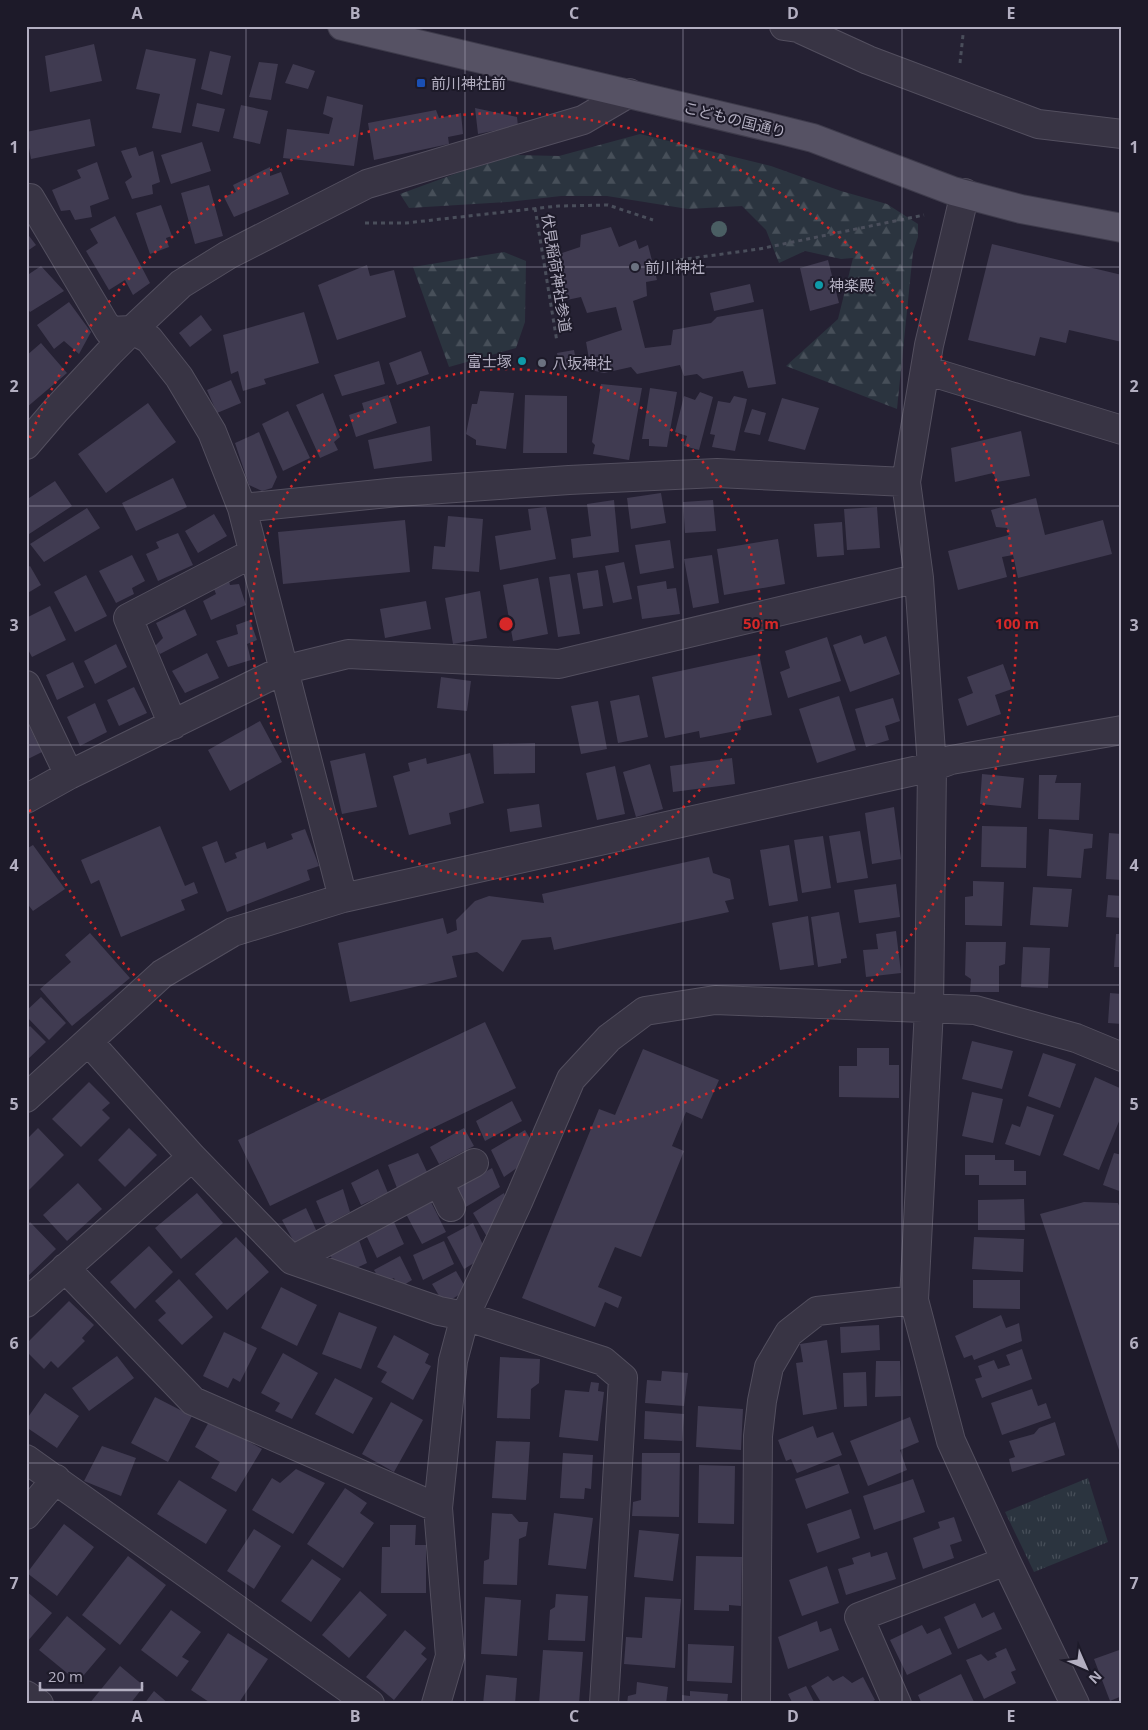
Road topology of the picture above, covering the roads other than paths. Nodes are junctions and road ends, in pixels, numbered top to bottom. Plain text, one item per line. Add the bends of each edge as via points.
1 (342, 26) edge
2 (784, 26) edge
3 (629, 93) junction
4 (1122, 134) edge
5 (965, 193) junction
6 (27, 196) edge
7 (1122, 228) edge
8 (132, 330) junction
9 (925, 370) junction
10 (1122, 430) edge
11 (26, 445) edge
12 (906, 482) junction
13 (242, 508) junction
14 (253, 553) junction
15 (919, 578) junction
16 (284, 670) junction
17 (26, 685) edge
18 (172, 725) junction
19 (1122, 730) edge
20 (932, 767) junction
21 (69, 776) junction
22 (26, 799) edge
23 (344, 898) junction
24 (929, 1009) junction
25 (89, 1042) junction
26 (1122, 1057) edge
27 (26, 1098) edge
28 (192, 1157) junction
29 (474, 1163) dead end
30 (439, 1182) junction
31 (451, 1207) dead end
32 (292, 1260) junction
33 (65, 1268) junction
34 (914, 1300) junction
35 (26, 1303) edge
36 (466, 1316) junction
37 (26, 1459) edge
38 (56, 1479) junction
39 (438, 1508) junction
40 (26, 1515) edge
41 (1006, 1561) junction
42 (26, 1695) edge
43 (39, 1704) edge
44 (370, 1704) edge
45 (436, 1704) edge
46 (604, 1704) edge
47 (756, 1704) edge
48 (897, 1704) edge
49 (1075, 1704) edge

1 - 3 main road, こどもの国通り
2 - 4 street via 798,28 868,60 1038,124
3 - 5 main road, こどもの国通り via 813,138
3 - 8 street via 583,120 366,184 228,255 181,284
5 - 7 main road, こどもの国通り via 1021,209
5 - 9 street
6 - 8 street via 109,332
8 - 11 street
8 - 13 street via 149,339 179,377 212,432
9 - 10 street
9 - 12 street
12 - 13 street via 707,473 398,492
12 - 15 street
13 - 14 street
14 - 16 street
14 - 18 street via 128,618
15 - 16 street via 559,664 348,654
15 - 20 street
16 - 18 street
16 - 23 street
17 - 21 street
18 - 21 street
19 - 20 street via 951,760
20 - 23 street
20 - 24 street
21 - 22 street
23 - 25 street via 233,932 162,974
24 - 26 street via 975,1010 1076,1038
24 - 34 street
24 - 36 street via 715,1000 645,1011 610,1038 571,1079
25 - 27 street
25 - 28 street
28 - 32 street
28 - 33 street
29 - 30 street
30 - 31 street
30 - 32 street
32 - 36 street via 440,1312
33 - 35 street
33 - 39 street via 193,1401
34 - 41 street via 951,1441
34 - 47 street via 817,1311 789,1333 769,1367 758,1436
36 - 39 street via 453,1362
36 - 46 street via 603,1361 623,1378
37 - 38 street
38 - 40 street
38 - 44 street
39 - 45 street via 450,1656
41 - 48 street via 859,1618
41 - 49 street
42 - 43 street

